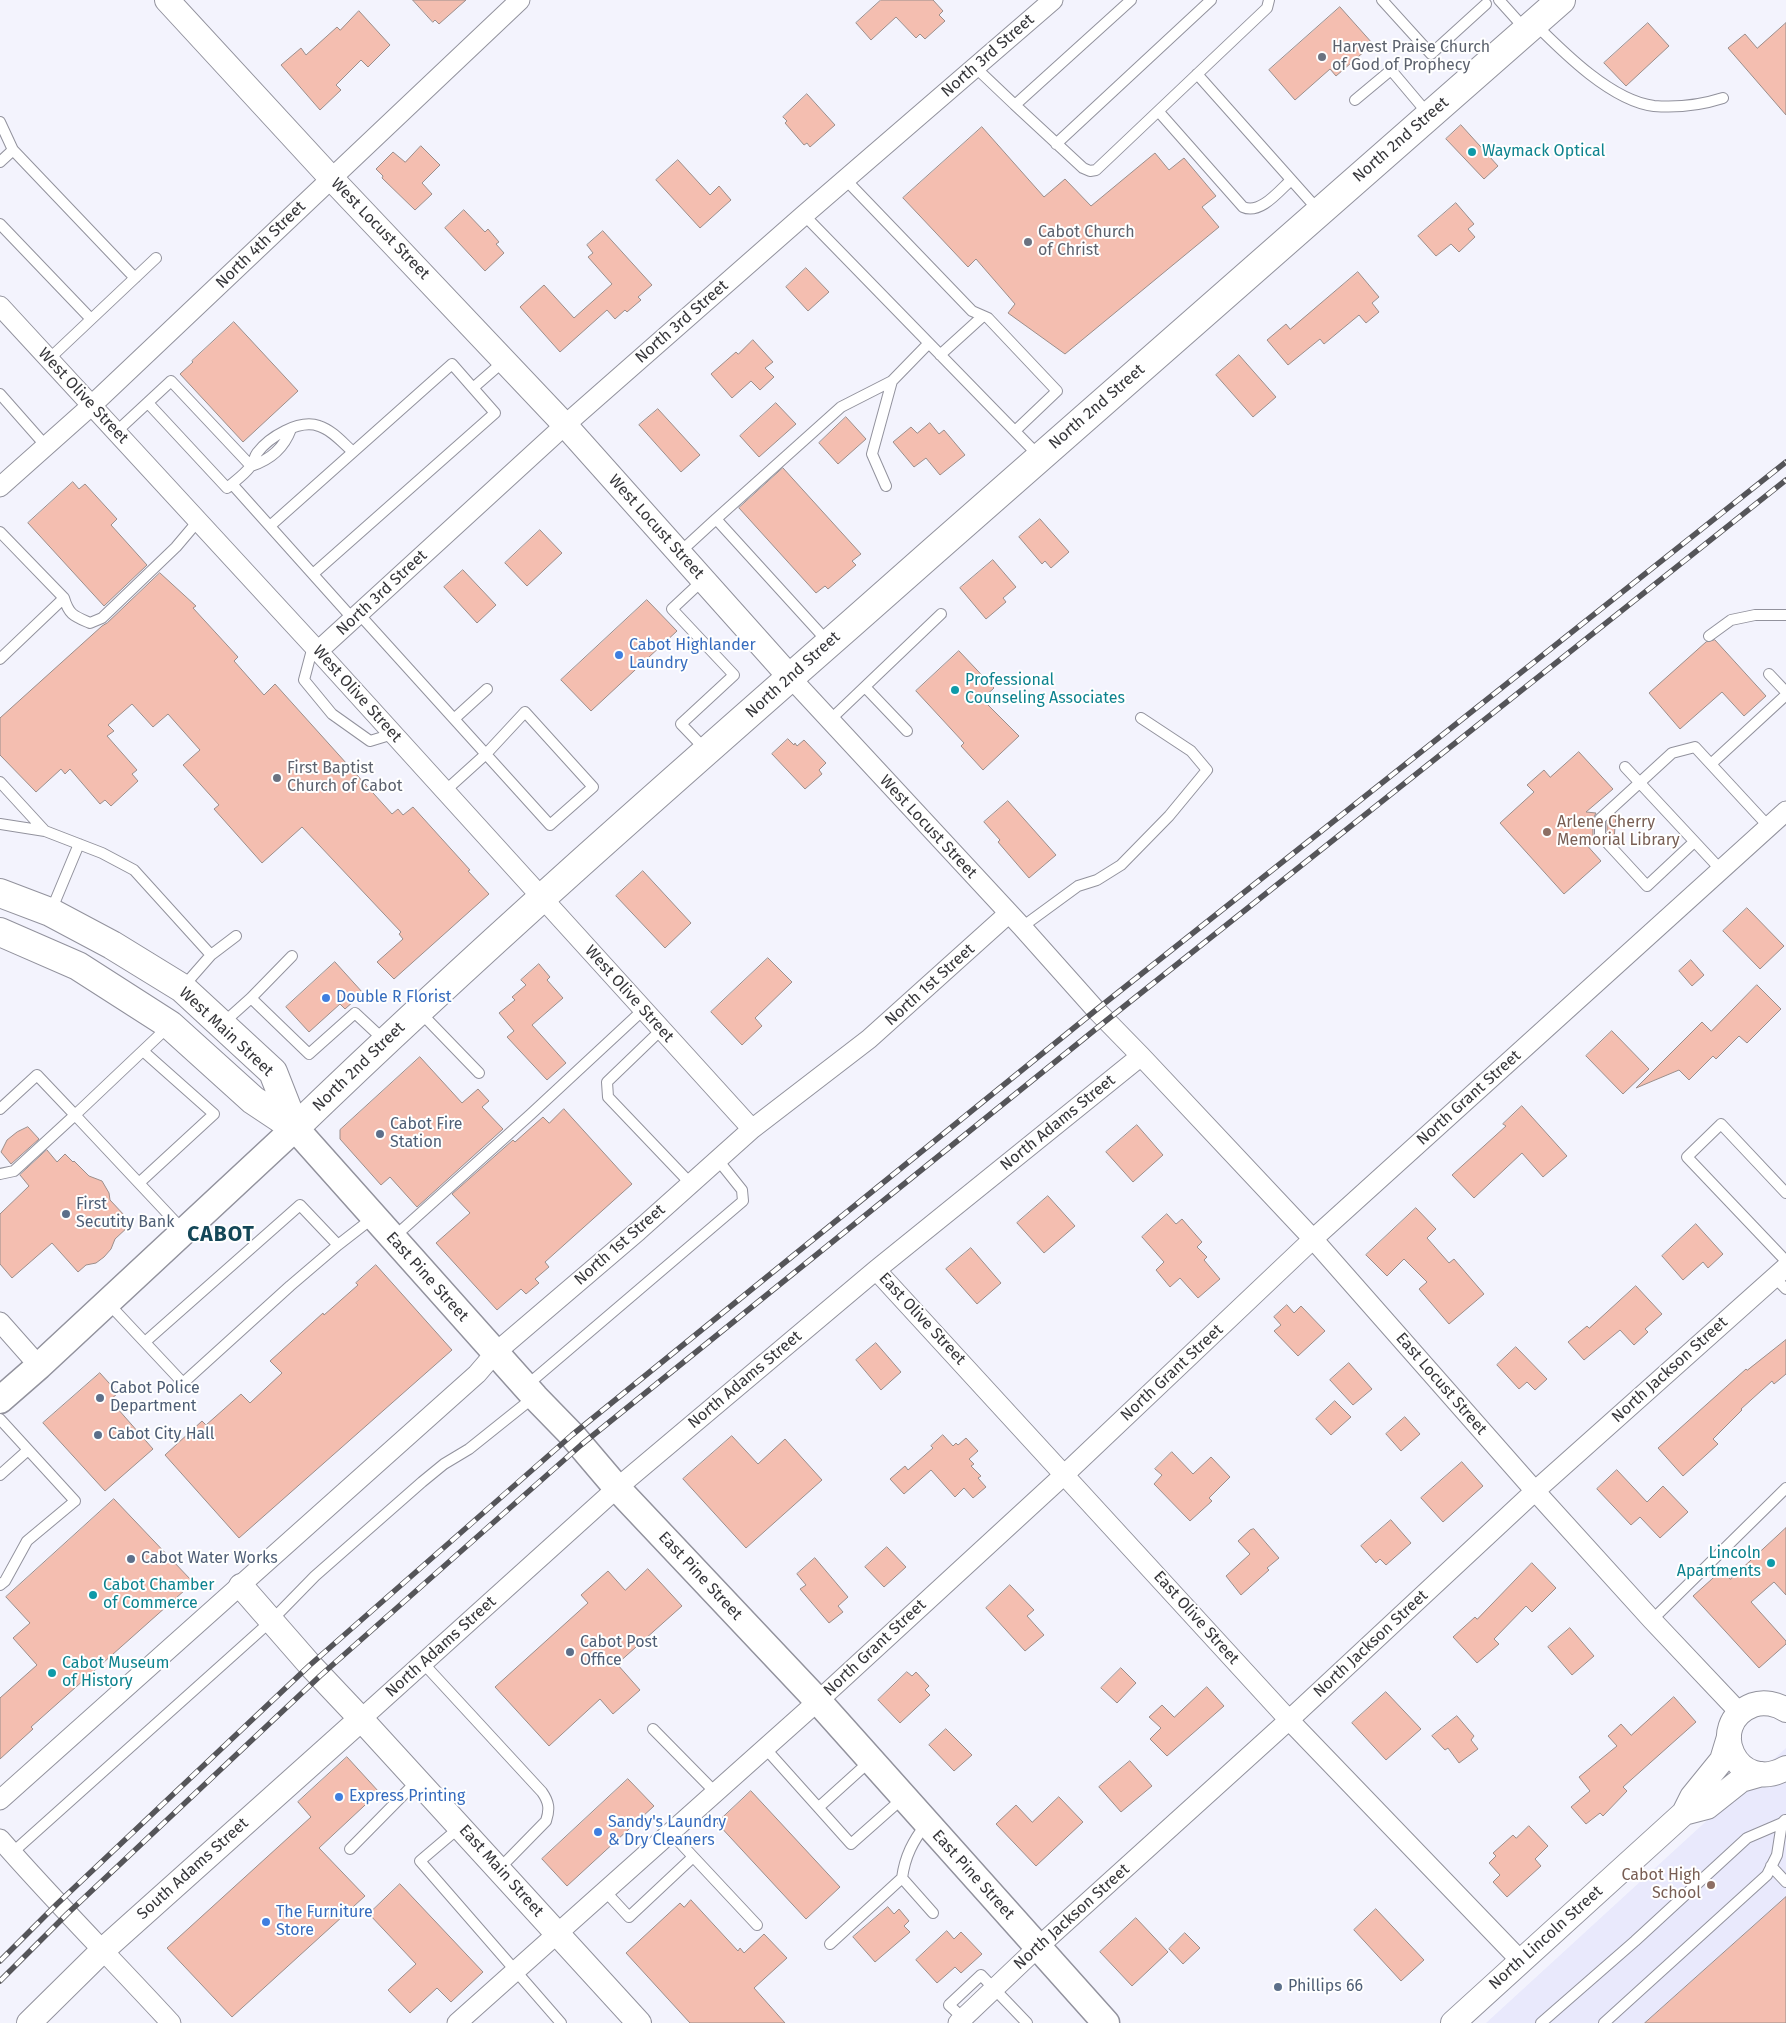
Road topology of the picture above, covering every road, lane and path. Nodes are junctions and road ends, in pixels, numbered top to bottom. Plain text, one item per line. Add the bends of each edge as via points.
1 (167, 0) edge
2 (520, 0) edge
3 (1053, 0) edge
4 (1210, 0) edge
5 (1269, 0) edge
6 (1382, 0) edge
7 (1499, 0) edge
8 (1561, 0) edge
9 (1486, 1) edge
10 (1127, 2) edge
11 (1531, 27) junction
12 (975, 67) junction
13 (1197, 74) junction
14 (1723, 98) dead end
15 (1355, 100) dead end
16 (1015, 105) junction
17 (1159, 112) junction
18 (1429, 116) junction
19 (0, 122) edge
20 (1056, 144) junction
21 (13, 150) junction
22 (0, 162) edge
23 (331, 178) junction
24 (845, 179) junction
25 (1292, 180) junction
26 (1320, 212) junction
27 (804, 215) junction
28 (0, 224) edge
29 (156, 258) dead end
30 (135, 278) junction
31 (0, 306) edge
32 (983, 316) junction
33 (91, 319) junction
34 (929, 343) junction
35 (940, 355) junction
36 (49, 359) junction
37 (505, 360) junction
38 (892, 381) junction
39 (473, 388) junction
40 (0, 394) edge
41 (148, 403) junction
42 (91, 406) junction
43 (565, 425) junction
44 (1015, 431) junction
45 (116, 432) junction
46 (46, 445) junction
47 (353, 452) junction
48 (1040, 457) junction
49 (251, 466) junction
50 (232, 484) junction
51 (886, 486) dead end
52 (0, 487) edge
53 (716, 519) junction
54 (198, 521) junction
55 (270, 526) junction
56 (0, 532) edge
57 (679, 553) junction
58 (313, 574) junction
59 (703, 580) junction
60 (64, 598) junction
61 (941, 614) dead end
62 (1786, 615) edge
63 (356, 617) junction
64 (1709, 636) dead end
65 (829, 643) junction
66 (316, 649) junction
67 (0, 659) edge
68 (1769, 674) dead end
69 (790, 677) junction
70 (865, 687) junction
71 (487, 689) dead end
72 (1786, 694) edge
73 (454, 718) junction
74 (1140, 718) dead end
75 (830, 720) junction
76 (907, 731) dead end
77 (393, 734) junction
78 (707, 752) junction
79 (486, 754) junction
80 (1710, 764) junction
81 (1625, 767) dead end
82 (0, 782) edge
83 (1639, 783) junction
84 (445, 791) junction
85 (1786, 811) edge
86 (0, 824) edge
87 (1768, 827) junction
88 (45, 831) junction
89 (1694, 842) junction
90 (79, 844) junction
91 (1720, 870) junction
92 (0, 893) edge
93 (542, 897) junction
94 (50, 912) junction
95 (1015, 921) junction
96 (0, 932) edge
97 (236, 936) dead end
98 (211, 955) junction
99 (292, 956) dead end
100 (182, 988) junction
101 (252, 998) junction
102 (642, 1010) junction
103 (418, 1011) junction
104 (170, 1025) junction
105 (222, 1025) junction
106 (662, 1030) junction
107 (385, 1041) junction
108 (143, 1051) junction
109 (1141, 1056) junction
110 (479, 1073) dead end
111 (0, 1109) edge
112 (75, 1114) junction
113 (295, 1128) junction
114 (752, 1128) junction
115 (718, 1160) junction
116 (0, 1174) edge
117 (139, 1183) junction
118 (690, 1184) junction
119 (1786, 1193) edge
120 (374, 1217) junction
121 (184, 1231) junction
122 (393, 1239) junction
123 (1313, 1239) junction
124 (338, 1245) junction
125 (1786, 1261) edge
126 (876, 1270) junction
127 (1782, 1278) edge
128 (108, 1303) junction
129 (0, 1322) edge
130 (145, 1342) junction
131 (495, 1353) junction
132 (40, 1366) junction
133 (530, 1391) junction
134 (0, 1400) edge
135 (0, 1419) edge
136 (28, 1450) junction
137 (1065, 1474) junction
138 (0, 1475) edge
139 (617, 1488) junction
140 (1786, 1488) edge
141 (1534, 1491) junction
142 (0, 1585) edge
143 (241, 1586) junction
144 (1652, 1620) junction
145 (271, 1621) junction
146 (423, 1663) junction
147 (818, 1701) junction
148 (1779, 1703) edge
149 (1740, 1712) junction
150 (361, 1719) junction
151 (1289, 1720) junction
152 (653, 1729) dead end
153 (1729, 1737) junction
154 (765, 1748) junction
155 (871, 1761) junction
156 (1786, 1768) edge
157 (1762, 1774) junction
158 (418, 1780) junction
159 (715, 1792) junction
160 (904, 1798) junction
161 (0, 1800) edge
162 (819, 1807) junction
163 (1684, 1813) junction
164 (1784, 1821) edge
165 (926, 1823) junction
166 (460, 1827) junction
167 (670, 1832) junction
168 (6, 1846) edge
169 (350, 1850) dead end
170 (693, 1857) junction
171 (1771, 1866) junction
172 (499, 1869) junction
173 (902, 1878) junction
174 (1786, 1882) edge
175 (604, 1890) junction
176 (933, 1913) dead end
177 (757, 1925) dead end
178 (557, 1932) junction
179 (830, 1944) dead end
180 (1037, 1948) junction
181 (103, 1950) junction
182 (1521, 1961) junction
183 (515, 1970) junction
184 (994, 1989) junction
185 (960, 2021) edge
186 (29, 2023) edge
187 (171, 2023) edge
188 (457, 2023) edge
189 (561, 2023) edge
190 (639, 2023) edge
191 (1027, 2023) edge
192 (1106, 2023) edge
193 (1453, 2023) edge
194 (1541, 2023) edge
195 (1604, 2023) edge

1 - 23 street, West Locust Street
2 - 23 street, North 4th Street
3 - 12 street, North 3rd Street
4 - 20 lane
5 - 13 lane via 1267,8
6 - 9 lane via 1431,54
7 - 11 lane
8 - 11 main road, North 2nd Street
10 - 16 lane
11 - 14 lane via 1624,96 1653,106 1699,105
11 - 18 main road, North 2nd Street
12 - 16 lane
12 - 24 street, North 3rd Street
13 - 17 lane
13 - 25 lane
15 - 18 lane via 1391,70
16 - 20 lane
17 - 20 lane via 1090,172
17 - 25 lane via 1243,207 1257,209
18 - 26 main road, North 2nd Street
19 - 21 lane
21 - 22 lane
21 - 30 lane
23 - 37 street, West Locust Street
23 - 42 street, North 4th Street
24 - 27 street, North 3rd Street
24 - 32 lane via 972,311
25 - 26 lane
26 - 48 main road, North 2nd Street
27 - 34 lane
27 - 43 street, North 3rd Street
28 - 33 lane
29 - 30 lane
30 - 33 lane
31 - 36 street, West Olive Street
32 - 35 lane
32 - 44 lane via 1058,390
33 - 36 lane
34 - 35 lane
34 - 38 lane
35 - 44 lane
36 - 42 street, West Olive Street
37 - 39 lane
37 - 43 street, West Locust Street
38 - 51 lane via 872,454
38 - 53 lane via 841,407
39 - 47 lane via 452,364
39 - 58 lane via 495,413
40 - 46 lane
41 - 45 lane
41 - 49 lane via 171,381
41 - 50 lane via 227,488
42 - 45 street, West Olive Street
42 - 46 street, North 4th Street
43 - 57 street, West Locust Street
43 - 63 street, North 3rd Street
44 - 48 lane
45 - 54 street, West Olive Street
46 - 52 street, North 4th Street
47 - 49 lane via 331,432 319,426 297,425 291,429 286,442 266,461
47 - 55 lane
48 - 65 main road, North 2nd Street
49 - 50 lane
50 - 55 lane
53 - 57 lane
53 - 65 lane
54 - 60 lane via 176,547 102,618 90,623 76,617 68,611
54 - 66 street, West Olive Street
55 - 58 lane
56 - 60 lane
57 - 59 street, West Locust Street
58 - 63 lane
59 - 69 street, West Locust Street
59 - 78 lane via 672,608 734,675 681,724
60 - 67 lane
61 - 70 lane
62 - 64 lane via 1755,615 1731,620
63 - 66 street, North 3rd Street
63 - 73 lane
65 - 69 main road, North 2nd Street
66 - 77 street, West Olive Street
66 - 77 lane via 304,680 332,714 370,741
68 - 72 lane
69 - 75 street, West Locust Street
69 - 78 main road, North 2nd Street
70 - 75 lane
70 - 76 lane
71 - 73 lane
72 - 80 lane
73 - 79 lane
74 - 95 lane via 1190,751 1207,770 1169,816 1121,865
75 - 95 street, West Locust Street
77 - 84 street, West Olive Street
78 - 93 main road, North 2nd Street
79 - 79 lane via 550,825 593,787 525,712
79 - 84 lane
80 - 83 lane via 1695,747 1672,753
80 - 87 lane
81 - 83 lane
82 - 88 lane
83 - 89 lane
83 - 89 lane via 1600,819 1600,835 1640,879 1647,886
84 - 93 street, West Olive Street
85 - 87 street, North Grant Street
86 - 88 lane
87 - 91 street, North Grant Street
88 - 90 lane
89 - 91 lane
90 - 94 lane
90 - 98 lane via 134,870
91 - 123 street, North Grant Street
92 - 94 main road, West Main Street
93 - 102 street, West Olive Street
93 - 103 main road, North 2nd Street
94 - 100 main road, West Main Street
95 - 109 street, West Locust Street
95 - 114 street, North 1st Street
96 - 104 main road, West Main Street via 78,966
97 - 98 lane
98 - 100 lane
99 - 101 lane
100 - 105 main road, West Main Street
101 - 105 lane
101 - 107 lane via 309,1054 355,1013
102 - 106 street, West Olive Street
102 - 122 lane
103 - 107 main road, North 2nd Street
103 - 110 lane
104 - 108 lane
104 - 113 main road, West Main Street via 253,1100
105 - 113 main road, West Main Street via 273,1072
106 - 114 street, West Olive Street
106 - 118 lane via 607,1082 608,1096
107 - 113 main road, North 2nd Street
108 - 112 lane
108 - 117 lane via 214,1114
109 - 123 street, East Locust Street
109 - 126 street, North Adams Street
111 - 112 lane via 37,1074
112 - 116 lane via 14,1171
112 - 117 lane
113 - 120 main road, East Pine Street
113 - 121 main road, North 2nd Street
114 - 115 street, North 1st Street
115 - 118 street, North 1st Street
115 - 133 lane via 742,1190 743,1202
117 - 121 lane
118 - 131 street, North 1st Street
119 - 125 lane via 1721,1124 1686,1157
120 - 122 main road, East Pine Street
120 - 124 lane
121 - 128 main road, North 2nd Street
122 - 131 main road, East Pine Street
123 - 137 street, North Grant Street
123 - 141 street, East Locust Street
124 - 130 lane via 300,1205
124 - 130 lane via 183,1382
126 - 137 street, East Olive Street
126 - 139 street, North Adams Street
127 - 141 street, North Jackson Street
128 - 130 lane
128 - 132 main road, North 2nd Street
129 - 132 street
131 - 133 main road, East Pine Street
131 - 143 street, North 1st Street via 477,1374
132 - 134 main road, North 2nd Street
133 - 139 main road, East Pine Street
133 - 145 lane via 470,1449 422,1482 316,1576
135 - 136 lane
136 - 138 lane
136 - 142 lane via 75,1501 27,1540
137 - 147 street, North Grant Street
137 - 151 street, East Olive Street
139 - 146 street, North Adams Street
139 - 147 main road, East Pine Street
140 - 144 lane
141 - 144 street, East Locust Street
141 - 151 street, North Jackson Street
143 - 145 street, East Main Street
143 - 161 street, North 1st Street
144 - 149 street, East Locust Street
145 - 150 street, East Main Street
145 - 168 lane
146 - 150 street, North Adams Street
146 - 172 lane via 548,1802 546,1821
147 - 154 street, North Grant Street
147 - 155 main road, East Pine Street
148 - 149 street via 1757,1704
149 - 153 street, North Lincoln Street
150 - 158 street, East Main Street
150 - 181 street, South Adams Street
151 - 180 street, North Jackson Street
151 - 182 street, East Olive Street
152 - 159 lane
153 - 157 street via 1738,1762
153 - 163 street, North Lincoln Street via 1722,1760 1692,1797
154 - 159 street, North Grant Street
154 - 162 lane
155 - 160 main road, East Pine Street
155 - 162 lane
156 - 157 street, North Lincoln Street
157 - 163 street, North Lincoln Street via 1741,1780 1707,1807
158 - 166 street, East Main Street
158 - 169 lane
159 - 167 street, North Grant Street
160 - 162 lane via 851,1844
160 - 165 main road, East Pine Street
163 - 182 street, North Lincoln Street
164 - 171 lane via 1777,1855
164 - 194 lane via 1747,1838
165 - 173 lane via 912,1843
165 - 180 main road, East Pine Street
166 - 172 street, East Main Street
166 - 183 lane via 420,1861
167 - 170 lane
167 - 175 street, North Grant Street
168 - 181 street
170 - 175 lane via 629,1917
170 - 177 lane
171 - 174 lane
171 - 195 lane via 1767,1875
172 - 178 street, East Main Street
173 - 176 lane
173 - 179 lane
175 - 178 street, North Grant Street
178 - 183 street, North Grant Street
178 - 190 street, East Main Street
180 - 184 street, North Jackson Street
180 - 192 main road, East Pine Street
181 - 186 street, South Adams Street
181 - 187 street
182 - 193 street, North Lincoln Street
183 - 188 street, North Grant Street
183 - 189 lane
184 - 185 street, North Jackson Street
184 - 191 lane

